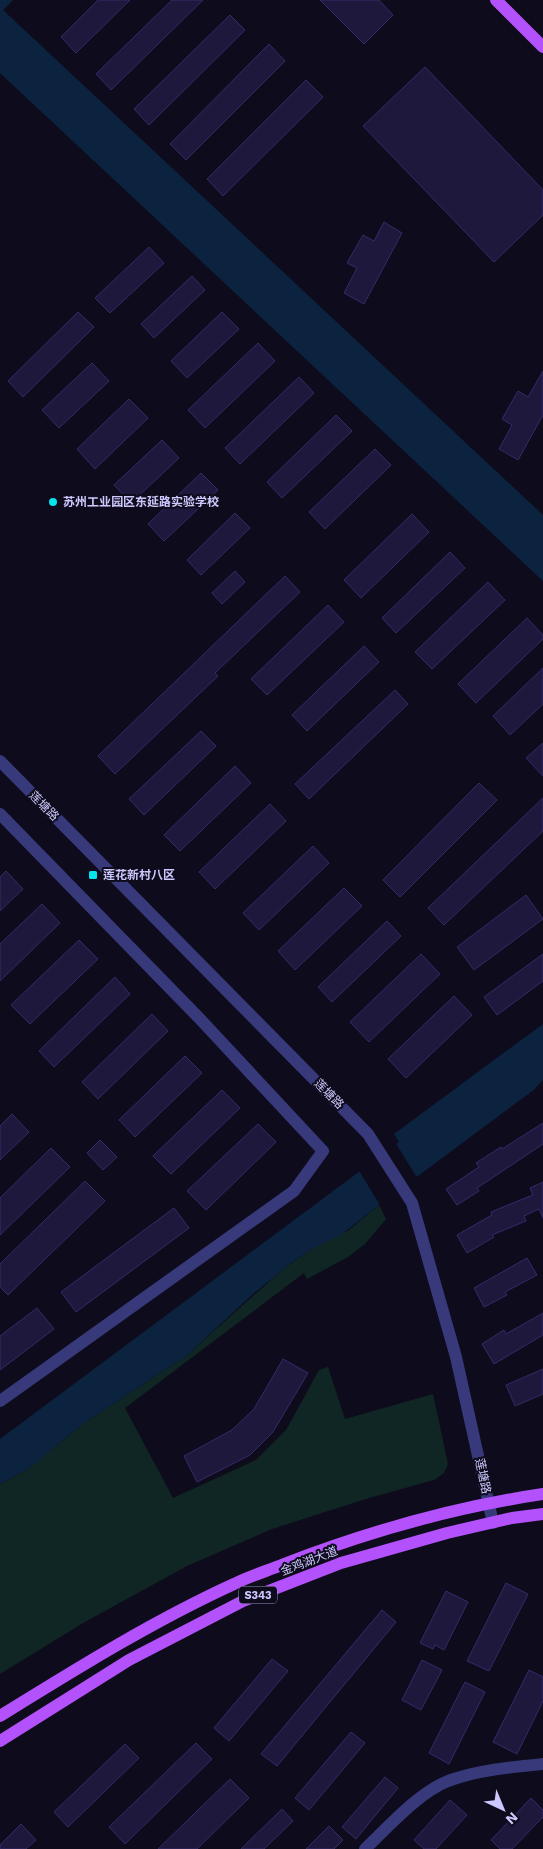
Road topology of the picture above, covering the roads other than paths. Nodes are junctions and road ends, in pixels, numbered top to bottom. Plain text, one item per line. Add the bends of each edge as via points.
1 (496, 0) edge
2 (543, 47) edge
3 (0, 761) edge
4 (0, 814) edge
5 (0, 1400) edge
6 (543, 1494) edge
7 (489, 1504) junction
8 (543, 1514) edge
9 (493, 1523) junction
10 (0, 1716) edge
11 (0, 1740) edge
12 (543, 1764) edge
13 (365, 1849) edge

1 - 2 main road
3 - 7 street, 莲塘路 via 368,1134 412,1203 456,1357
4 - 5 street via 324,1151 294,1191
6 - 7 main road, 金鸡湖大道 / S343
7 - 9 street, 莲塘路
7 - 10 main road, 金鸡湖大道 / S343 via 335,1544 235,1583 118,1644
8 - 9 main road, 金鸡湖大道 / S343
9 - 11 main road, 金鸡湖大道 / S343 via 341,1562 243,1601 129,1660
12 - 13 street via 491,1770 448,1782 426,1794

